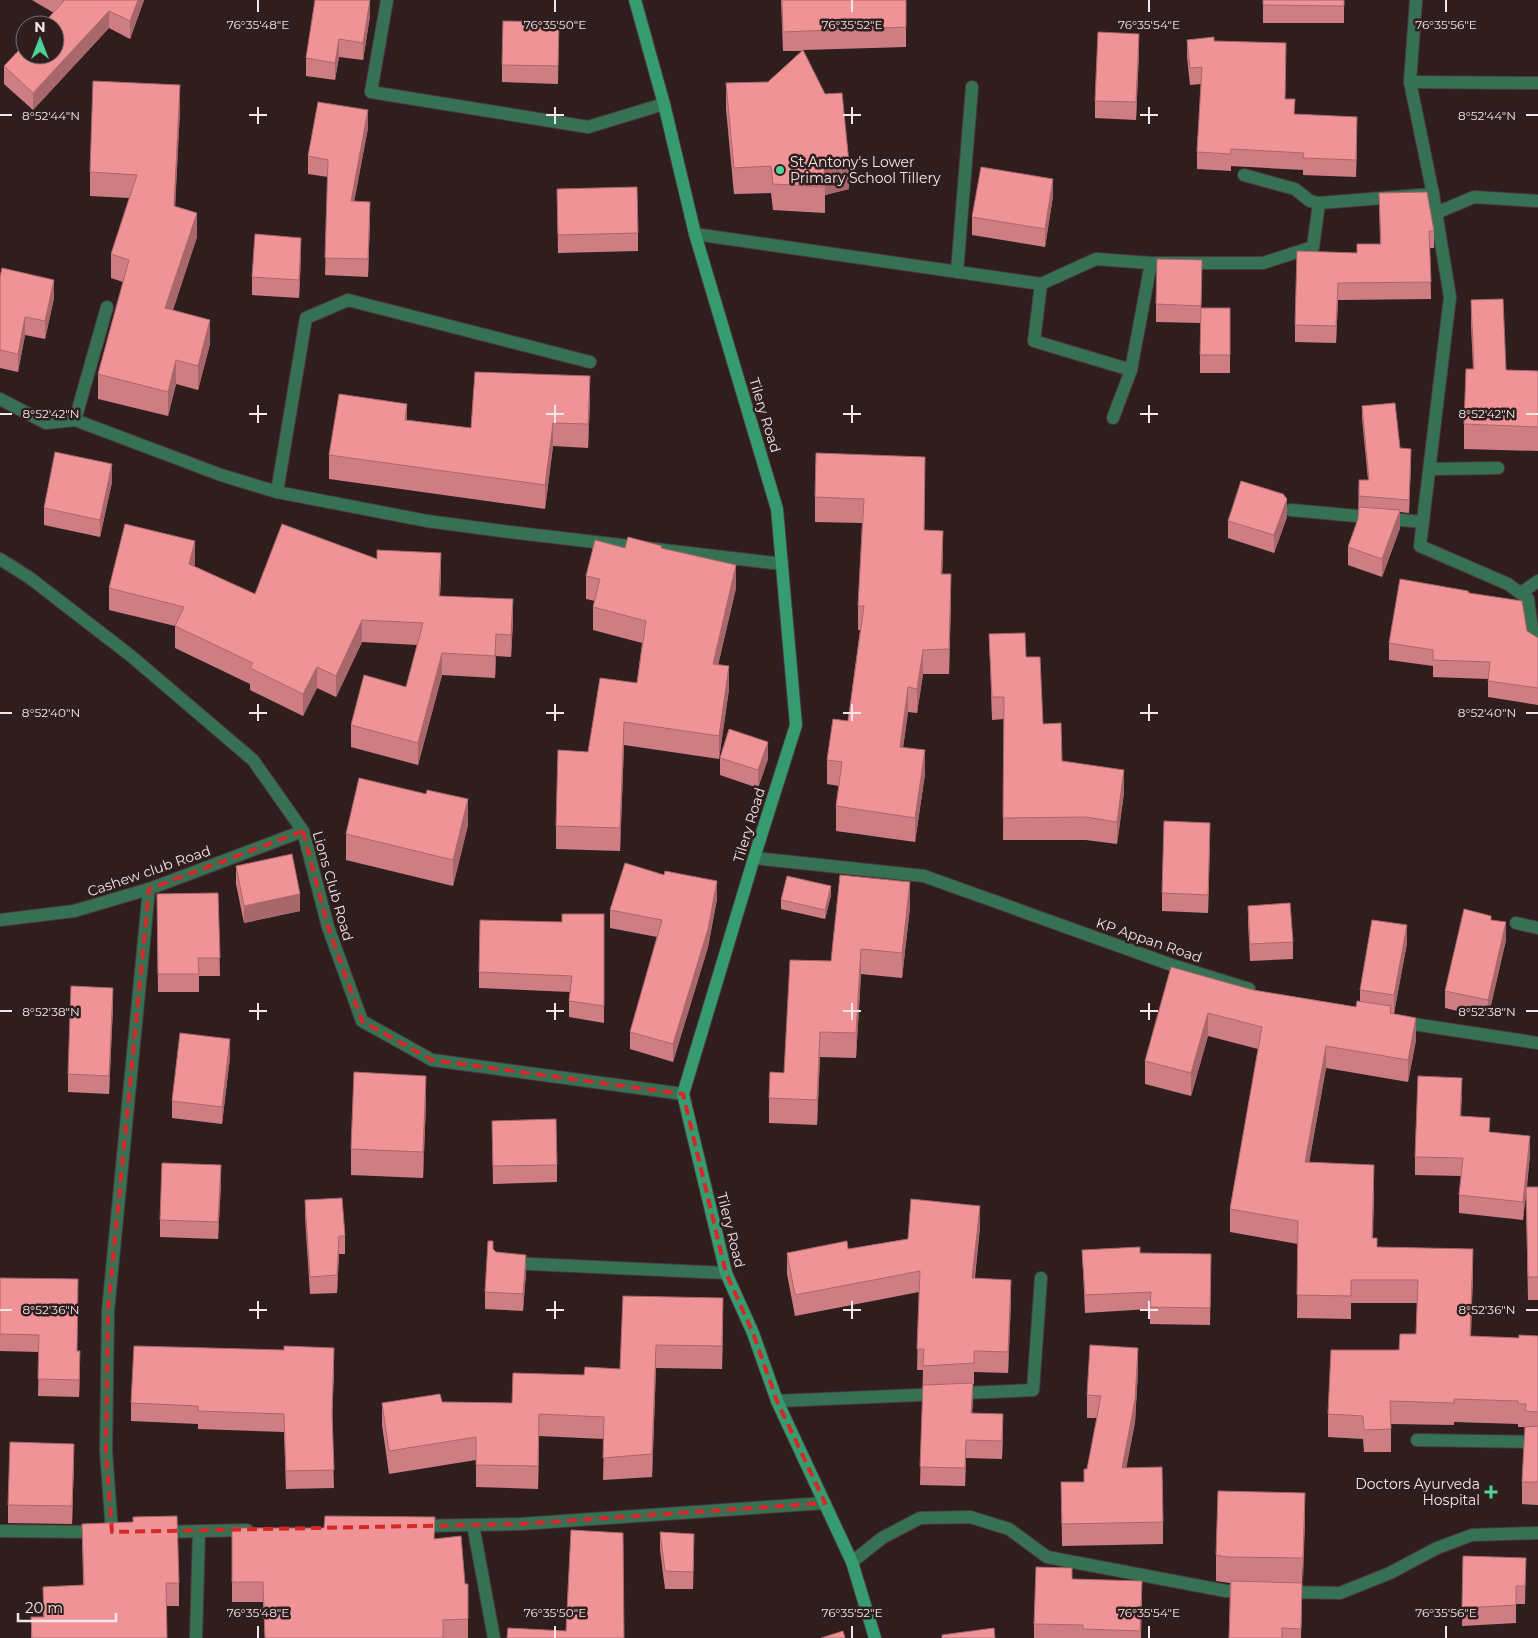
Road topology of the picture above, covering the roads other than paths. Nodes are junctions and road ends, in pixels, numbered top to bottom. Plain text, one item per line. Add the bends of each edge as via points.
1 (387, 0) edge
2 (635, 0) edge
3 (1416, 0) edge
4 (1410, 82) junction
5 (1538, 83) edge
6 (972, 87) dead end
7 (664, 104) junction
8 (1244, 175) dead end
9 (1433, 194) junction
10 (1538, 201) edge
11 (1319, 203) junction
12 (1436, 213) junction
13 (695, 234) junction
14 (1152, 263) junction
15 (957, 272) junction
16 (1041, 284) junction
17 (107, 307) dead end
18 (590, 362) dead end
19 (1131, 370) junction
20 (0, 399) edge
21 (1113, 418) dead end
22 (75, 420) junction
23 (1498, 468) dead end
24 (1430, 469) junction
25 (277, 492) junction
26 (1291, 510) dead end
27 (1423, 522) junction
28 (0, 559) edge
29 (782, 564) junction
30 (1538, 581) edge
31 (1521, 593) junction
32 (1538, 647) edge
33 (303, 831) junction
34 (754, 858) junction
35 (150, 889) junction
36 (0, 920) edge
37 (1516, 923) dead end
38 (1538, 928) edge
39 (1262, 993) edge
40 (1384, 1019) edge
41 (1538, 1043) edge
42 (683, 1094) junction
43 (500, 1262) edge
44 (726, 1273) junction
45 (1041, 1278) dead end
46 (777, 1401) junction
47 (1417, 1440) dead end
48 (1538, 1442) edge
49 (825, 1503) junction
50 (474, 1526) junction
51 (405, 1527) edge
52 (258, 1530) edge
53 (0, 1531) edge
54 (199, 1531) junction
55 (151, 1532) edge
56 (1538, 1534) edge
57 (852, 1562) junction
58 (1254, 1592) edge
59 (1274, 1592) edge
60 (196, 1638) edge
61 (494, 1638) edge
62 (875, 1638) edge

1 - 7 street via 371,92 588,126
2 - 7 street, Tilery Road
3 - 4 street
4 - 5 street
4 - 9 street
6 - 15 street
7 - 13 street, Tilery Road
8 - 11 street via 1295,189 1310,201
9 - 11 street
9 - 12 street
10 - 12 street via 1474,198
11 - 14 street via 1313,247 1263,262
12 - 24 street via 1450,298
13 - 15 street
13 - 29 street, Tilery Road via 777,509
14 - 16 street via 1096,259
14 - 19 street
15 - 16 street
16 - 19 street via 1034,340
17 - 22 street
18 - 25 street via 348,300 306,318
19 - 21 street
20 - 22 street via 46,423
22 - 25 street via 221,476
23 - 24 street
24 - 27 street
25 - 29 street via 428,521
26 - 27 street
27 - 31 street via 1420,546 1508,584
28 - 33 street, Lions Club Road via 30,578 131,656 253,760
29 - 34 street, Tilery Road via 796,725
30 - 31 street
31 - 32 street via 1528,599 1534,644
33 - 35 street, Cashew club Road
33 - 42 street, Lions Club Road via 328,927 362,1021 432,1060
34 - 39 street, KP Appan Road via 924,876 1172,965
34 - 42 street, Tilery Road
35 - 36 street, Cashew club Road via 74,912
35 - 53 street via 108,1312 106,1451 117,1532
37 - 38 street
40 - 41 street
42 - 44 street, Tilery Road
43 - 44 street
44 - 46 street, Tilery Road via 753,1333
45 - 46 street via 1033,1390
46 - 49 street, Tilery Road
47 - 48 street
49 - 50 street
49 - 57 street, Tilery Road
50 - 51 street
50 - 61 street
52 - 54 street
54 - 55 street
54 - 60 street
56 - 59 street via 1472,1535 1340,1593
57 - 58 street via 882,1538 920,1518 970,1517 1009,1529 1047,1557 1226,1591
57 - 62 street, Tilery Road

